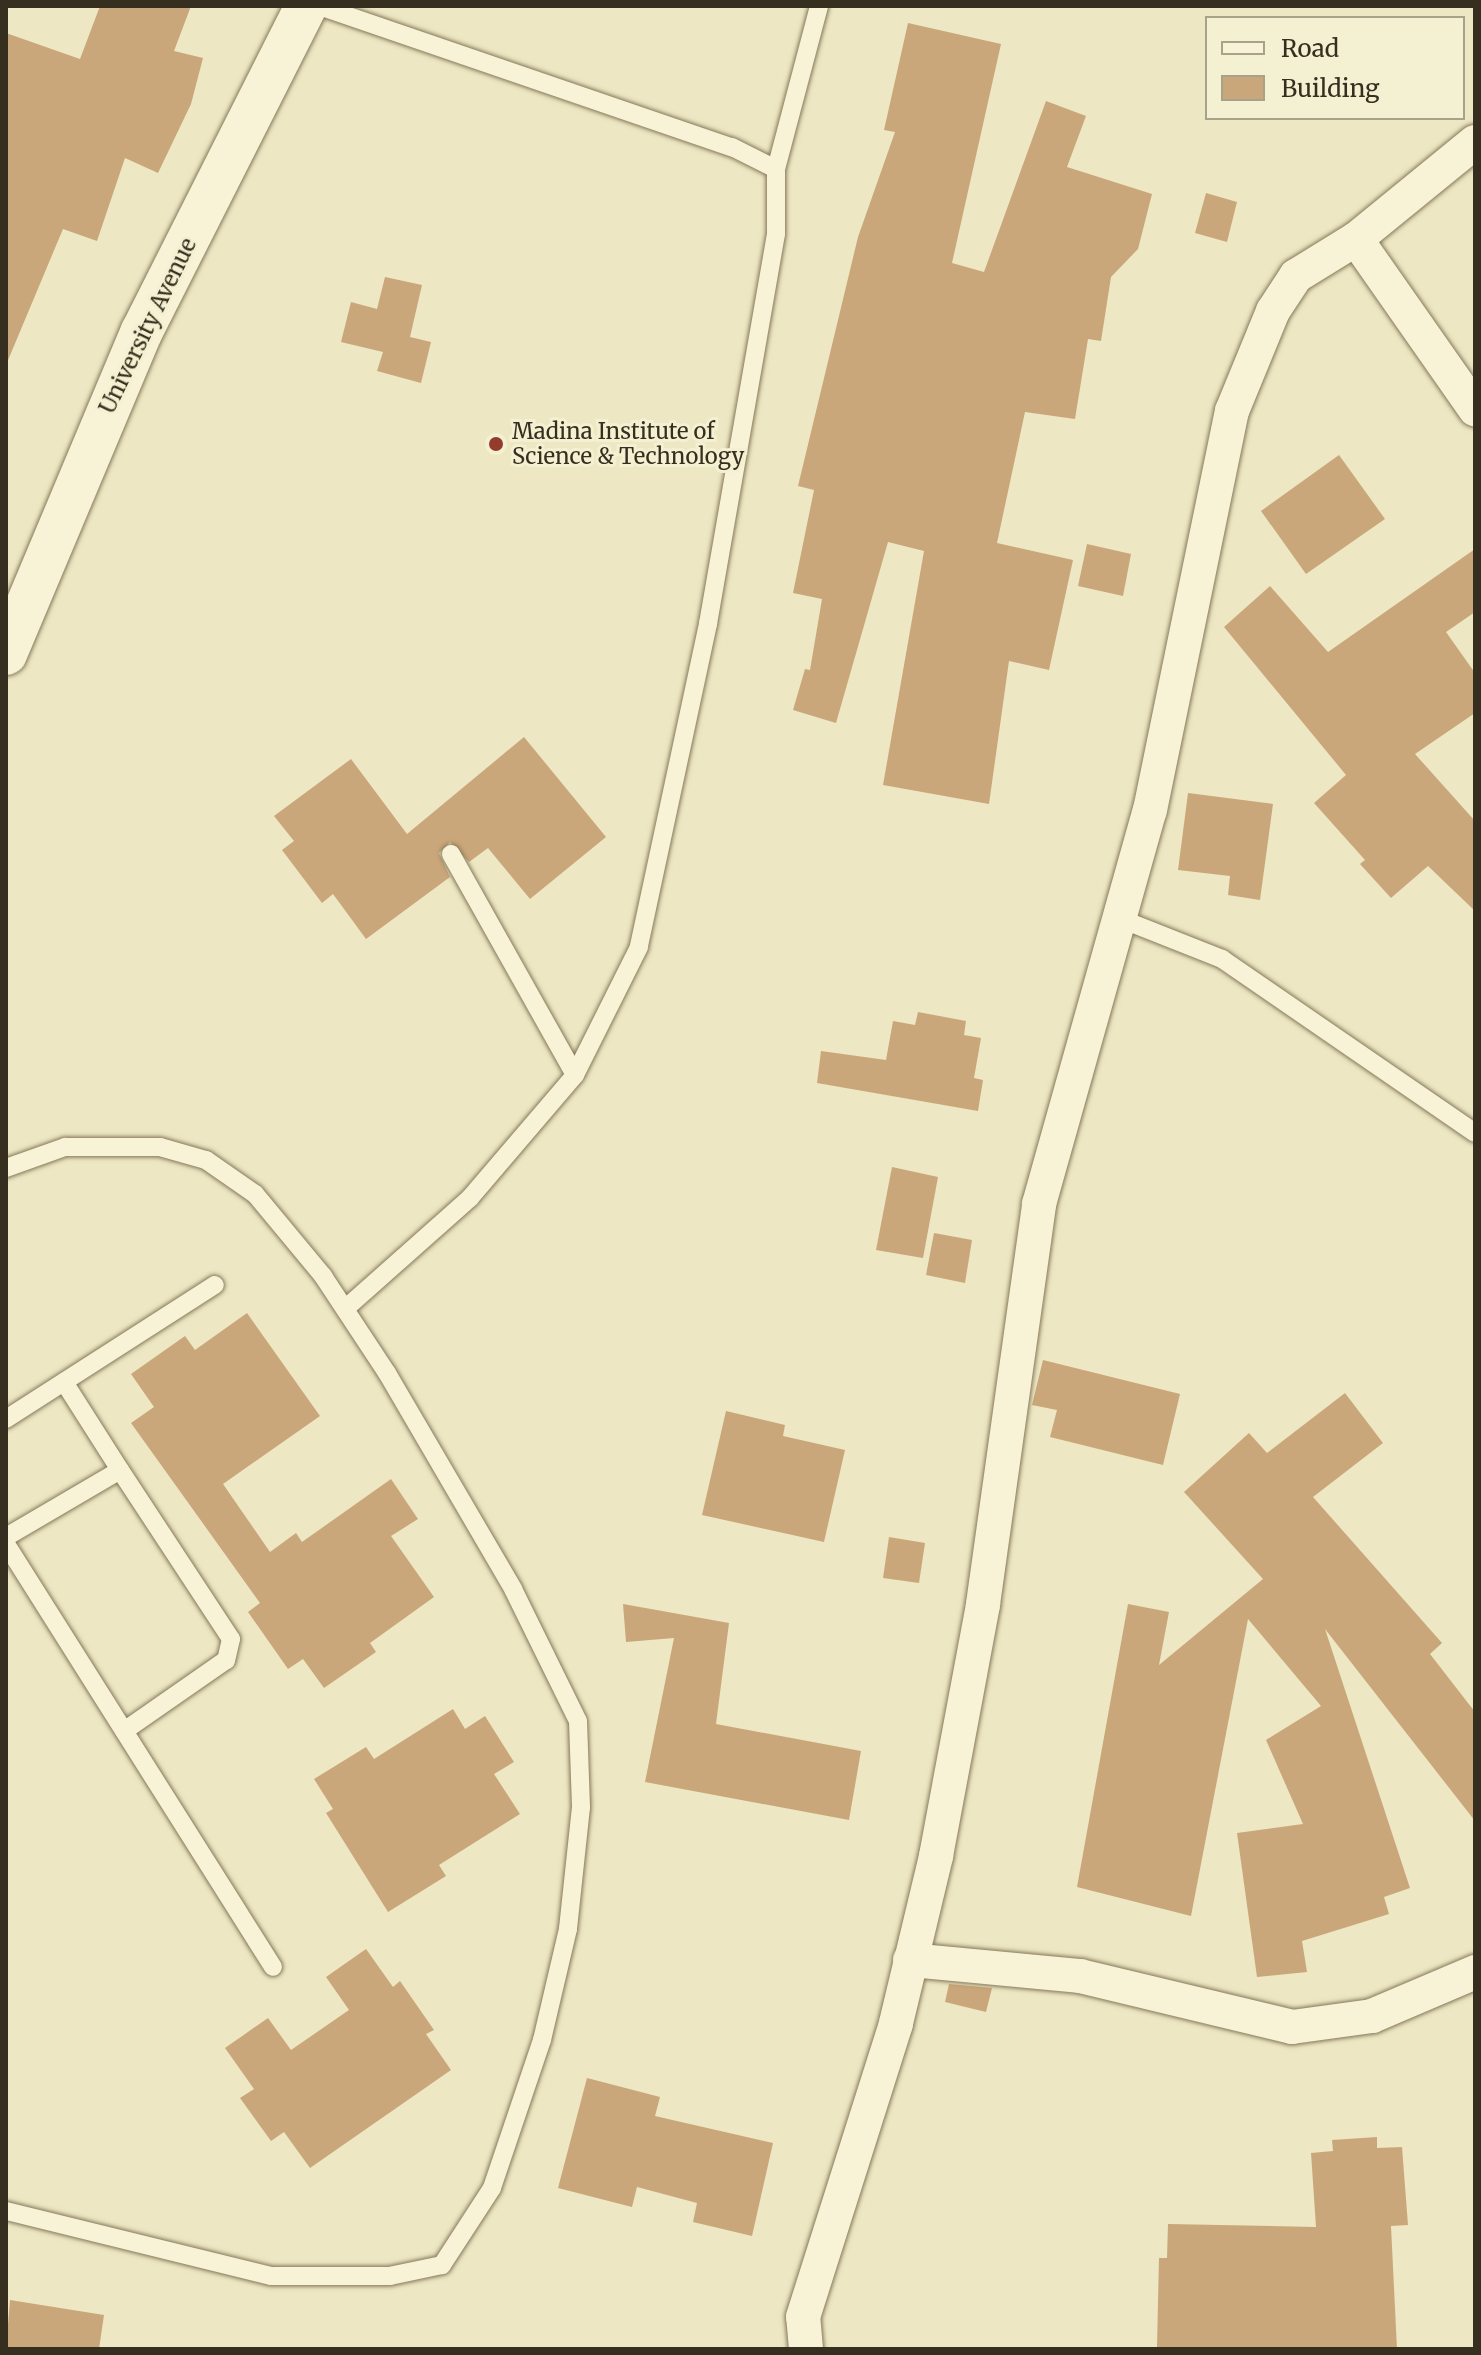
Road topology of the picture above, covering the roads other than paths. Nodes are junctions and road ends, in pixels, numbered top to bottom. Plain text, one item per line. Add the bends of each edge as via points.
1 (306, 6) edge
2 (319, 6) edge
3 (819, 6) edge
4 (1475, 142) edge
5 (776, 169) junction
6 (1356, 239) junction
7 (1475, 409) edge
8 (6, 654) edge
9 (451, 854) dead end
10 (1121, 919) junction
11 (575, 1075) junction
12 (1475, 1133) edge
13 (6, 1168) edge
14 (215, 1285) dead end
15 (345, 1309) junction
16 (64, 1382) junction
17 (6, 1419) edge
18 (120, 1470) junction
19 (6, 1537) edge
20 (6, 1544) edge
21 (124, 1731) junction
22 (910, 1960) junction
23 (273, 1967) dead end
24 (1475, 1972) edge
25 (6, 2211) edge
26 (806, 2349) edge

1 - 8 street, University Avenue via 142,331
2 - 5 lane via 732,147
3 - 5 lane
4 - 6 street
5 - 11 lane via 776,234 711,608 639,947
6 - 7 street
6 - 10 street via 1296,276 1273,311 1232,411 1150,810
9 - 11 lane
10 - 12 lane via 1222,959
10 - 22 street via 1039,1204 983,1604
11 - 15 lane via 470,1198
13 - 15 lane via 65,1147 160,1147 206,1160 255,1194
14 - 16 lane
15 - 25 lane via 513,1589 578,1721 581,1807 568,1929 542,2040 492,2188 442,2265 390,2276 271,2276
16 - 17 lane
16 - 18 lane
18 - 19 lane
18 - 21 lane via 233,1651
20 - 21 lane
21 - 23 lane
22 - 24 street via 1080,1976 1292,2027 1372,2016
22 - 26 street via 896,2023 803,2317

